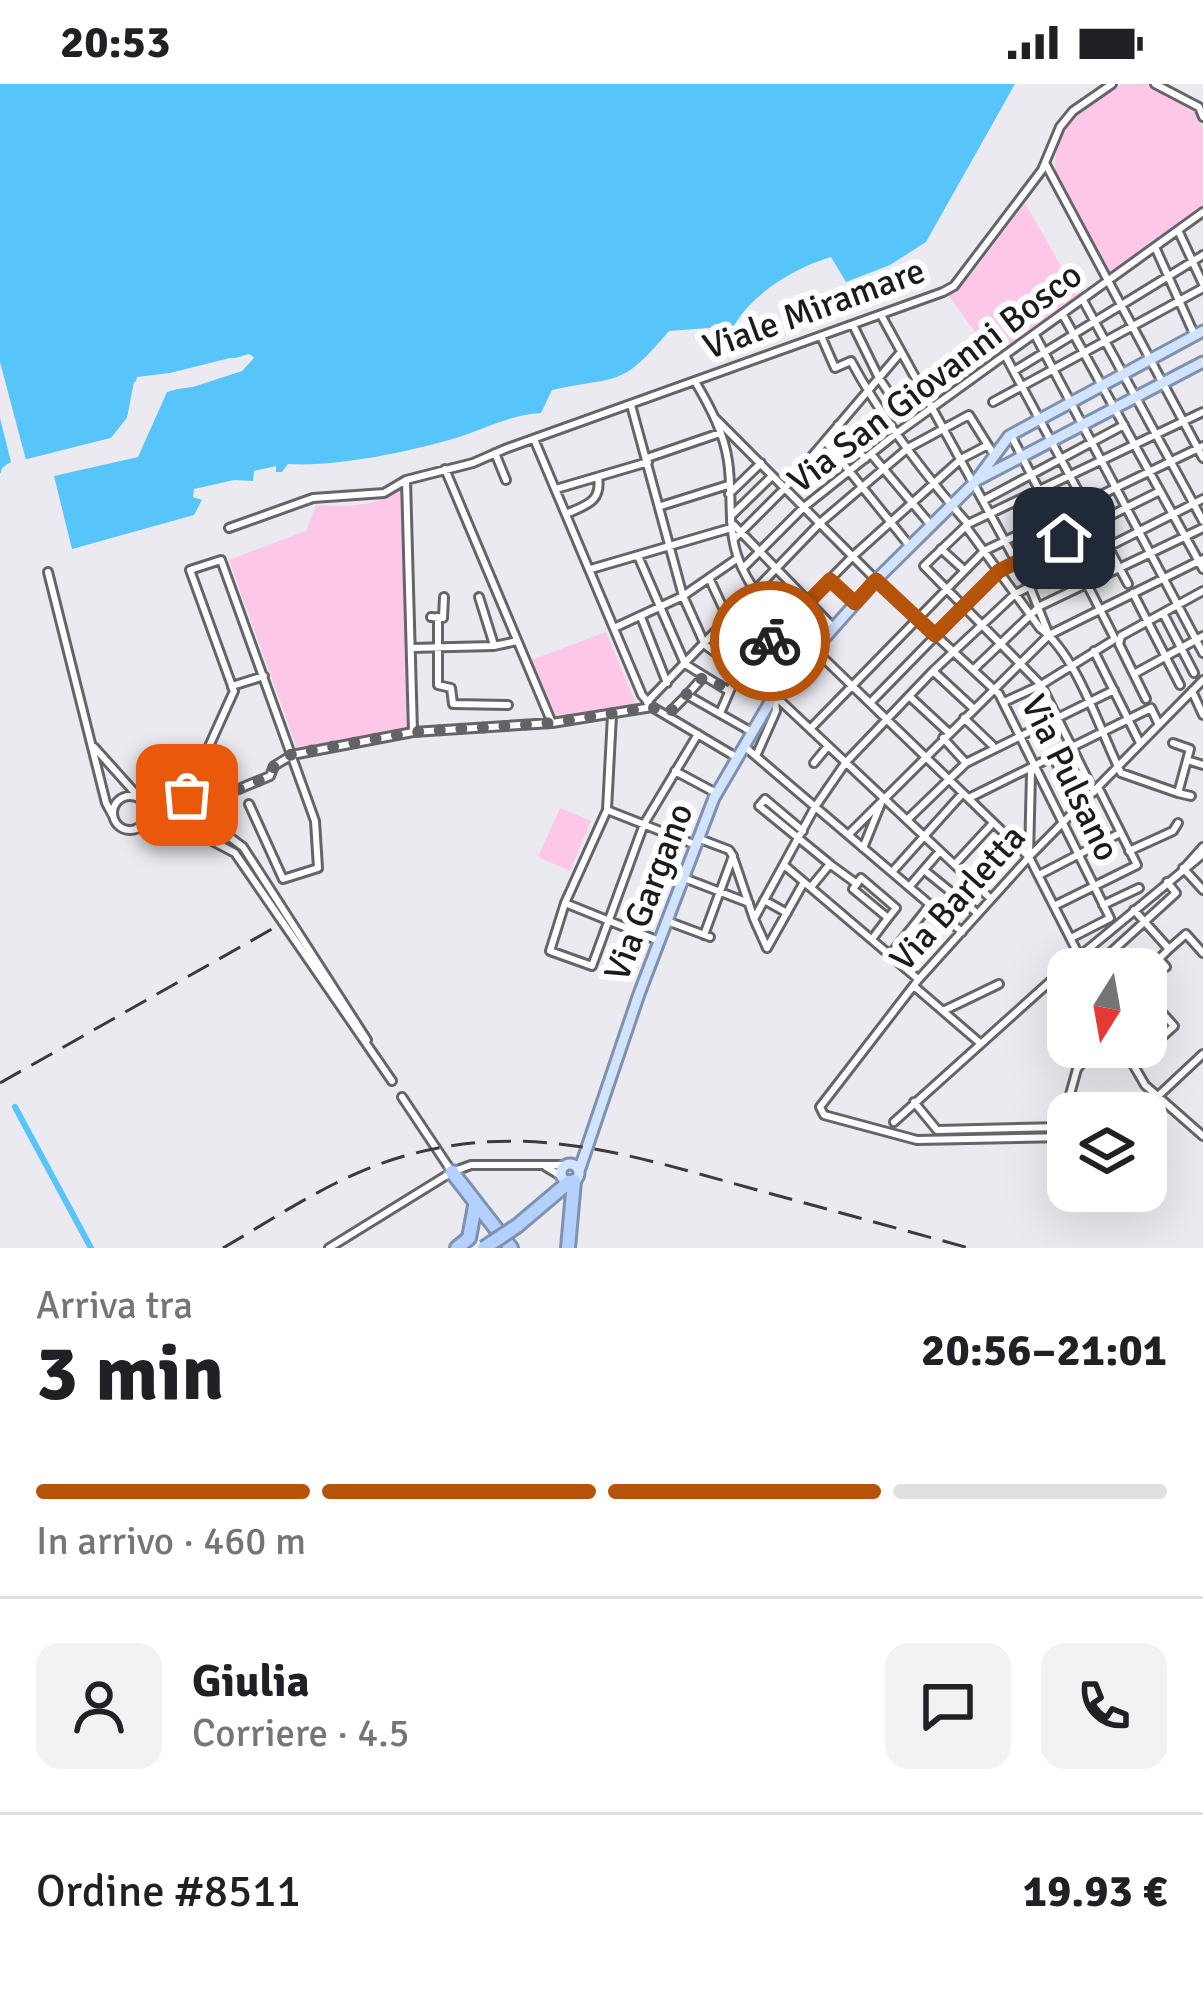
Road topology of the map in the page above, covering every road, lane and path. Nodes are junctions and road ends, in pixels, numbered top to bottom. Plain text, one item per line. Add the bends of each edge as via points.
1 (1112, 84) edge
2 (1155, 84) edge
3 (1201, 104) edge
4 (1203, 117) edge
5 (1045, 163) junction
6 (1203, 212) edge
7 (1178, 230) junction
8 (1155, 247) junction
9 (1203, 254) edge
10 (1192, 261) junction
11 (1168, 276) junction
12 (1109, 281) junction
13 (1203, 286) edge
14 (1180, 301) junction
15 (1084, 302) junction
16 (1121, 305) junction
17 (880, 315) junction
18 (1063, 315) junction
19 (1094, 321) junction
20 (853, 325) junction
21 (1133, 326) junction
22 (1199, 333) edge
23 (1073, 334) junction
24 (1035, 335) junction
25 (821, 337) junction
26 (1105, 341) junction
27 (901, 352) junction
28 (1044, 352) junction
29 (1084, 353) junction
30 (1006, 356) junction
31 (1150, 360) junction
32 (1203, 360) edge
33 (1053, 369) junction
34 (1013, 370) junction
35 (1123, 374) junction
36 (879, 378) junction
37 (695, 381) junction
38 (1163, 383) junction
39 (1022, 386) junction
40 (1102, 386) junction
41 (867, 392) junction
42 (917, 395) dead end
43 (1136, 397) junction
44 (993, 402) dead end
45 (1071, 403) junction
46 (631, 404) junction
47 (899, 408) junction
48 (933, 408) junction
49 (1114, 409) junction
50 (1203, 412) edge
51 (890, 415) dead end
52 (715, 418) junction
53 (1040, 419) junction
54 (1183, 422) junction
55 (838, 425) junction
56 (1083, 425) junction
57 (1124, 425) junction
58 (944, 428) junction
59 (720, 433) junction
60 (897, 433) junction
61 (1156, 435) junction
62 (535, 439) junction
63 (1013, 439) dead end
64 (825, 441) junction
65 (1052, 441) junction
66 (1092, 442) junction
67 (1134, 444) junction
68 (986, 446) junction
69 (1200, 447) edge
70 (908, 448) junction
71 (495, 453) junction
72 (994, 455) junction
73 (868, 456) junction
74 (1022, 457) junction
75 (962, 458) junction
76 (1061, 458) junction
77 (1203, 458) edge
78 (1101, 459) junction
79 (647, 460) junction
80 (1170, 461) junction
81 (762, 463) junction
82 (445, 469) junction
83 (884, 470) junction
84 (1149, 470) junction
85 (850, 471) junction
86 (1070, 473) junction
87 (1031, 475) junction
88 (598, 476) junction
89 (772, 476) junction
90 (406, 480) junction
91 (506, 480) dead end
92 (974, 482) junction
93 (934, 483) junction
94 (1115, 486) junction
95 (863, 487) junction
96 (785, 488) junction
97 (1038, 488) junction
98 (556, 489) junction
99 (729, 489) junction
100 (1160, 491) junction
101 (984, 500) junction
102 (1084, 500) junction
103 (1203, 500) edge
104 (912, 503) junction
105 (951, 504) junction
106 (1194, 504) junction
107 (661, 506) junction
108 (804, 507) junction
109 (1126, 508) junction
110 (991, 512) junction
111 (566, 514) junction
112 (1173, 514) junction
113 (1052, 516) junction
114 (731, 522) junction
115 (891, 522) junction
116 (1096, 522) junction
117 (820, 523) junction
118 (930, 524) junction
119 (968, 524) junction
120 (1203, 525) edge
121 (229, 528) dead end
122 (742, 532) junction
123 (1139, 532) junction
124 (1185, 536) junction
125 (1064, 538) junction
126 (734, 539) junction
127 (1005, 539) junction
128 (909, 545) junction
129 (670, 546) junction
130 (1109, 546) junction
131 (941, 549) junction
132 (984, 550) junction
133 (760, 551) junction
134 (1150, 553) junction
135 (638, 556) junction
136 (853, 556) junction
137 (737, 558) junction
138 (1016, 561) junction
139 (1076, 562) junction
140 (1202, 563) edge
141 (743, 568) junction
142 (963, 568) junction
143 (1120, 568) junction
144 (777, 569) junction
145 (590, 570) junction
146 (999, 571) junction
147 (48, 572) dead end
148 (1163, 578) junction
149 (710, 580) junction
150 (830, 580) junction
151 (876, 580) junction
152 (1087, 584) junction
153 (1029, 585) junction
154 (946, 588) junction
155 (1131, 588) junction
156 (1203, 591) edge
157 (756, 592) junction
158 (1015, 594) junction
159 (478, 596) dead end
160 (683, 596) junction
161 (444, 597) dead end
162 (808, 602) junction
163 (855, 603) junction
164 (1178, 605) junction
165 (963, 606) junction
166 (1040, 606) junction
167 (659, 609) junction
168 (1100, 609) junction
169 (724, 610) dead end
170 (798, 613) junction
171 (1163, 613) junction
172 (1030, 614) junction
173 (641, 617) junction
174 (917, 618) junction
175 (1148, 621) junction
176 (785, 626) junction
177 (982, 626) junction
178 (833, 627) junction
179 (614, 628) junction
180 (935, 635) junction
181 (1049, 635) junction
182 (1118, 637) junction
183 (1200, 638) edge
184 (822, 639) junction
185 (517, 640) junction
186 (1000, 643) junction
187 (705, 645) junction
188 (494, 646) junction
189 (411, 648) junction
190 (438, 648) junction
191 (1181, 648) junction
192 (812, 650) junction
193 (1094, 651) junction
194 (954, 652) junction
195 (1203, 652) edge
196 (1166, 657) junction
197 (686, 664) junction
198 (1020, 664) junction
199 (1070, 665) junction
200 (973, 670) junction
201 (933, 671) junction
202 (738, 672) junction
203 (1134, 674) junction
204 (1194, 674) dead end
205 (264, 676) junction
206 (704, 676) junction
207 (1203, 680) edge
208 (667, 683) junction
209 (1180, 685) dead end
210 (232, 686) junction
211 (852, 686) junction
212 (1041, 686) junction
213 (728, 690) junction
214 (994, 690) junction
215 (1114, 690) junction
216 (1192, 691) junction
217 (688, 694) junction
218 (774, 695) junction
219 (909, 696) junction
220 (1146, 699) dead end
221 (1004, 702) junction
222 (1088, 702) junction
223 (870, 703) junction
224 (508, 705) dead end
225 (649, 705) junction
226 (974, 709) junction
227 (720, 713) junction
228 (612, 715) junction
229 (667, 715) junction
230 (1203, 715) edge
231 (1057, 717) junction
232 (964, 718) junction
233 (887, 719) junction
234 (1128, 719) junction
235 (551, 723) junction
236 (1159, 725) junction
237 (810, 729) junction
238 (413, 732) junction
239 (752, 732) junction
240 (1101, 733) junction
241 (698, 734) junction
242 (1020, 734) junction
243 (946, 736) junction
244 (1140, 743) junction
245 (1173, 743) dead end
246 (92, 744) junction
247 (743, 746) junction
248 (828, 746) junction
249 (993, 747) junction
250 (1072, 748) junction
251 (289, 756) junction
252 (756, 756) junction
253 (925, 756) junction
254 (736, 757) junction
255 (1053, 757) junction
256 (1187, 760) junction
257 (846, 762) junction
258 (814, 763) dead end
259 (966, 763) junction
260 (1203, 765) edge
261 (1035, 766) junction
262 (1118, 767) junction
263 (675, 771) junction
264 (947, 778) junction
265 (1096, 790) junction
266 (716, 793) junction
267 (1178, 793) junction
268 (966, 796) junction
269 (1191, 796) dead end
270 (139, 798) junction
271 (884, 798) junction
272 (249, 804) dead end
273 (815, 807) junction
274 (1078, 807) junction
275 (608, 810) junction
276 (113, 816) junction
277 (907, 820) junction
278 (994, 822) junction
279 (1178, 823) dead end
280 (644, 824) junction
281 (1063, 824) junction
282 (137, 828) junction
283 (1120, 833) junction
284 (800, 835) junction
285 (848, 835) junction
286 (924, 836) junction
287 (697, 842) junction
288 (863, 848) junction
289 (940, 850) junction
290 (1002, 850) dead end
291 (1203, 850) edge
292 (1130, 851) junction
293 (1078, 855) junction
294 (733, 856) junction
295 (1029, 857) junction
296 (830, 864) junction
297 (955, 864) junction
298 (784, 865) junction
299 (1185, 867) junction
300 (924, 870) junction
301 (892, 872) junction
302 (1039, 875) junction
303 (683, 878) junction
304 (972, 880) junction
305 (1167, 883) junction
306 (807, 884) junction
307 (857, 884) junction
308 (1094, 886) junction
309 (909, 887) junction
310 (1139, 888) dead end
311 (1203, 890) edge
312 (720, 892) junction
313 (992, 899) junction
314 (764, 900) junction
315 (749, 902) junction
316 (565, 903) junction
317 (930, 905) junction
318 (1054, 905) junction
319 (1103, 905) junction
320 (1134, 910) junction
321 (787, 913) junction
322 (978, 914) junction
323 (888, 918) junction
324 (754, 920) junction
325 (667, 921) junction
326 (608, 922) junction
327 (1144, 922) junction
328 (962, 932) junction
329 (1071, 938) junction
330 (872, 939) junction
331 (659, 940) junction
332 (1076, 948) edge
333 (1092, 948) edge
334 (1116, 948) edge
335 (1169, 949) junction
336 (1203, 953) edge
337 (1167, 954) edge
338 (890, 955) junction
339 (916, 983) junction
340 (999, 984) dead end
341 (1047, 987) edge
342 (943, 1011) junction
343 (980, 1043) junction
344 (374, 1054) junction
345 (1200, 1060) edge
346 (1078, 1068) edge
347 (1135, 1068) edge
348 (392, 1081) dead end
349 (1154, 1092) edge
350 (1166, 1092) edge
351 (402, 1097) dead end
352 (914, 1102) junction
353 (1167, 1106) edge
354 (894, 1122) dead end
355 (1203, 1136) edge
356 (1047, 1137) edge
357 (452, 1172) junction
358 (569, 1174) junction
359 (475, 1206) junction
360 (329, 1248) edge
361 (458, 1248) edge
362 (484, 1248) edge
363 (507, 1248) edge
364 (568, 1248) edge

1 - 5 street, Viale Miramare via 1073,111
2 - 3 street
3 - 4 street
5 - 12 street
5 - 17 street, Viale Miramare via 954,286
6 - 7 street, Via San Giovanni Bosco
7 - 8 street, Via San Giovanni Bosco
7 - 10 street
8 - 11 street
8 - 12 street, Via San Giovanni Bosco
9 - 10 street
10 - 11 street
10 - 13 street
11 - 14 street
11 - 16 street
12 - 15 street, Via San Giovanni Bosco
12 - 16 street
13 - 14 street
14 - 21 street
14 - 22 street
15 - 18 street, Via San Giovanni Bosco
15 - 19 street
16 - 19 street
16 - 21 street
17 - 20 street, Viale Miramare
17 - 27 street
18 - 23 street
18 - 24 street, Via San Giovanni Bosco
19 - 23 street
19 - 26 street
20 - 25 street, Viale Miramare
20 - 36 street
21 - 26 street
21 - 31 street
22 - 31 main road
22 - 32 main road
23 - 28 street
23 - 29 street
24 - 28 street
24 - 30 street, Via San Giovanni Bosco
25 - 37 street, Viale Miramare
25 - 41 street via 835,368 851,362
26 - 29 street
26 - 35 street
27 - 36 street
27 - 48 street
28 - 33 street
28 - 34 street
29 - 33 street
29 - 40 street
30 - 34 street
30 - 48 street, Via San Giovanni Bosco
31 - 35 main road
31 - 38 street
32 - 38 main road
33 - 39 street
33 - 45 street
34 - 39 street
35 - 40 main road
35 - 43 street
36 - 41 street
36 - 47 street
37 - 46 street, Viale Miramare
37 - 52 street
38 - 43 main road
38 - 54 street
39 - 44 street
39 - 53 street
40 - 45 main road
40 - 49 street
41 - 55 street
41 - 60 street
42 - 47 street
43 - 49 main road
43 - 61 street
45 - 53 main road
45 - 56 street
46 - 62 street, Viale Miramare
46 - 79 street
47 - 51 street
48 - 58 street
48 - 60 street, Via San Giovanni Bosco
49 - 56 main road
49 - 57 street
50 - 54 street
52 - 59 street
52 - 81 street, Via Pulsano
53 - 65 street
53 - 72 main road
54 - 61 street
54 - 69 street
55 - 64 street
55 - 73 street
56 - 65 main road
56 - 66 street
57 - 66 street
57 - 67 street
58 - 68 street via 969,415
58 - 70 street
58 - 75 street
59 - 79 street
59 - 99 street
60 - 70 street
60 - 73 street, Via San Giovanni Bosco
61 - 67 street
61 - 80 street
62 - 71 street, Viale Miramare
62 - 98 street
63 - 74 street
64 - 85 street
64 - 96 street
65 - 74 main road
65 - 76 street
66 - 76 street
66 - 78 street
67 - 78 street
67 - 84 street
68 - 72 street
68 - 75 street
69 - 77 street
69 - 80 street
70 - 83 street
70 - 93 street
71 - 82 street, Viale Miramare
71 - 91 street
72 - 92 main road
73 - 83 street
73 - 85 street, Via San Giovanni Bosco
74 - 87 street
74 - 92 main road
75 - 92 street
75 - 93 street
76 - 86 street
76 - 87 street
78 - 86 street
78 - 94 street
79 - 88 street
79 - 107 street
80 - 84 street
80 - 106 street
81 - 89 street, Via Pulsano
81 - 99 street
82 - 90 street, Viale Miramare
82 - 185 street
83 - 95 street
83 - 104 street
84 - 94 street
84 - 100 street
85 - 95 street
85 - 108 street, Via San Giovanni Bosco
86 - 97 street
86 - 102 street
87 - 97 street
87 - 101 street
88 - 98 street
88 - 111 street via 593,502
89 - 96 street, Via Pulsano
89 - 114 street
90 - 121 street, Viale Miramare via 384,494 313,498
90 - 189 street
92 - 101 street
92 - 105 main road, Via Gargano
93 - 104 street
93 - 105 street
94 - 102 street
94 - 109 street
95 - 115 street
95 - 117 street
96 - 108 street, Via Pulsano
96 - 122 street
97 - 110 street
97 - 113 street
98 - 111 street
99 - 107 street
99 - 114 street
100 - 109 street
100 - 112 street
101 - 110 street
102 - 113 street
102 - 116 street
103 - 106 street
104 - 115 street
104 - 118 street
105 - 118 main road, Via Gargano
105 - 119 street
106 - 112 street
106 - 120 street
107 - 129 street
108 - 117 street, Via Pulsano
108 - 133 street, Via San Giovanni Bosco
109 - 116 street
109 - 123 street
110 - 119 street
110 - 127 street
111 - 145 street
112 - 123 street
112 - 124 street
113 - 125 street
113 - 127 street
114 - 122 street
114 - 126 street
114 - 129 street
115 - 128 street
115 - 136 street
116 - 125 street
116 - 130 street
117 - 136 street, Via Pulsano
117 - 144 street
118 - 128 main road, Via Gargano
119 - 131 street
119 - 132 street
120 - 124 street
122 - 126 street
122 - 133 street
123 - 130 street
123 - 134 street
124 - 134 street
124 - 140 street
125 - 138 street
125 - 139 street
126 - 137 street
127 - 132 street
127 - 138 street
128 - 151 main road, Via Gargano
129 - 135 street
129 - 160 street
130 - 139 street
130 - 143 street
131 - 142 street
131 - 154 street via 924,566
132 - 142 street
132 - 146 street
133 - 141 street, Via San Giovanni Bosco
133 - 144 street
134 - 143 street
134 - 148 street
135 - 145 street
135 - 167 street
136 - 150 street
136 - 151 street, Via Pulsano
137 - 141 street
137 - 149 street
138 - 146 street
138 - 153 street
139 - 152 street
139 - 153 street
140 - 148 street
141 - 157 street
142 - 154 street
143 - 152 street
143 - 155 street
144 - 157 street
144 - 162 street
145 - 179 street
146 - 158 street
146 - 165 street
147 - 246 street
148 - 155 street
148 - 164 street
149 - 160 street
149 - 169 street
150 - 162 street
150 - 163 street
151 - 163 main road, Via Gargano
151 - 174 street, Via Pulsano
152 - 166 street
152 - 168 street
153 - 158 street
153 - 166 street
154 - 165 street
154 - 174 street
155 - 168 street
155 - 175 street
156 - 164 street
157 - 176 street
157 - 187 street
158 - 172 street
158 - 177 street
159 - 188 street
160 - 167 street
160 - 187 street
161 - 190 street via 443,617 435,617
162 - 170 street
162 - 178 street
163 - 178 main road, Via Gargano
164 - 171 street
164 - 183 street
165 - 177 street
165 - 180 street
166 - 172 street
166 - 181 street
167 - 173 street
167 - 197 street
168 - 181 street
168 - 182 street
170 - 176 street
170 - 184 street
171 - 175 street
171 - 191 street
172 - 181 street
172 - 186 street
173 - 179 street
173 - 208 street
174 - 180 street, Via Pulsano
174 - 211 street
175 - 182 street
175 - 196 street
176 - 192 street
176 - 202 street
177 - 186 street
177 - 194 street
178 - 184 main road, Via Gargano
179 - 225 street
180 - 194 street, Via Pulsano
180 - 223 street
181 - 198 street
181 - 199 street
182 - 193 street
182 - 203 street
183 - 191 street
183 - 195 street
184 - 192 main road, Via Gargano
185 - 188 street
185 - 235 street
186 - 198 street
186 - 200 street
187 - 197 street
187 - 202 street
188 - 190 street
189 - 190 street
189 - 238 street
190 - 224 street via 438,685 451,688 453,704
191 - 196 street
191 - 204 street
192 - 211 street
192 - 218 main road, Via Gargano
193 - 199 street
193 - 215 street
194 - 200 street, Via Pulsano
194 - 201 street
196 - 203 street
196 - 209 street
197 - 206 street
197 - 208 street
198 - 212 street
198 - 214 street
199 - 212 street
199 - 222 street
200 - 214 street, Via Pulsano
201 - 219 street
201 - 226 street
202 - 213 street
202 - 218 street
203 - 220 street
205 - 210 street
205 - 210 street via 221,560 190,570
205 - 251 street
206 - 213 street
206 - 217 street
207 - 216 street, Via Barletta
208 - 225 street
210 - 251 street via 189,797 220,809 229,793 270,776
211 - 223 street
211 - 237 street
212 - 221 street
212 - 231 street
213 - 227 street
214 - 221 street, Via Pulsano
214 - 226 street
215 - 222 street
215 - 234 street
216 - 230 street
216 - 236 street, Via Barletta
217 - 227 street
217 - 229 street
218 - 237 street
218 - 239 main road, Via Gargano
218 - 252 street, Via Gargano via 776,711
219 - 233 street
219 - 243 street
221 - 242 street, Via Pulsano
222 - 231 street
222 - 240 street
223 - 233 street
225 - 228 street
225 - 229 street
226 - 232 street
227 - 239 street
228 - 235 street
228 - 275 street
229 - 241 street
231 - 242 street
231 - 250 street
232 - 243 street
232 - 249 street
233 - 253 street
233 - 257 street
234 - 236 street via 1150,709
234 - 240 street
234 - 244 street
235 - 238 street
236 - 244 street, Via Barletta
237 - 248 street
238 - 251 street
239 - 247 main road, Via Gargano
240 - 250 street
240 - 262 street
241 - 254 street
241 - 263 street
242 - 249 street
242 - 261 street, Via Pulsano
243 - 253 street
243 - 259 street
244 - 262 street, Via Barletta
245 - 256 street via 1190,749
246 - 270 street
246 - 276 street
247 - 252 street
247 - 254 main road, Via Gargano
248 - 257 street
248 - 258 street
249 - 259 street
250 - 255 street
250 - 265 street
251 - 272 street via 314,821 318,868 284,879
252 - 273 street
253 - 264 street
253 - 271 street
254 - 266 main road, Via Gargano
255 - 261 street
255 - 274 street
256 - 260 street
256 - 267 street
257 - 271 street
257 - 273 street
259 - 264 street
261 - 268 street
261 - 281 street, Via Pulsano
261 - 295 street
262 - 265 street, Via Barletta
262 - 267 street via 1127,778
263 - 266 street
263 - 280 street
264 - 268 street
264 - 277 street
265 - 274 street, Via Barletta
265 - 283 street
266 - 287 main road, Via Gargano
267 - 269 street
268 - 278 street
268 - 286 street
270 - 276 street via 119,799
270 - 282 street via 147,817
270 - 344 street via 219,829 243,848
271 - 277 street
271 - 285 street
271 - 288 street
273 - 284 street
273 - 285 street
274 - 281 street, Via Barletta
275 - 280 street
275 - 316 street
276 - 282 street via 122,828
277 - 286 street
278 - 295 street
278 - 297 street
279 - 292 street
280 - 287 street
280 - 326 street
281 - 293 street, Via Pulsano
281 - 295 street, Via Barletta
282 - 344 street via 200,834 235,853
283 - 292 street
283 - 293 street
284 - 284 street via 765,799 759,806
284 - 296 street
284 - 298 street
285 - 288 street
286 - 289 street
286 - 301 street
287 - 294 street
287 - 303 main road, Via Gargano
288 - 301 street
289 - 297 street
289 - 300 street
290 - 304 street
291 - 299 street
292 - 308 street via 1137,865
293 - 302 street
293 - 308 street, Via Pulsano
294 - 312 street
294 - 315 street
295 - 302 street
295 - 313 street, Via Barletta
296 - 306 street
296 - 307 street
297 - 304 street
298 - 306 street
298 - 314 street
299 - 305 street
299 - 311 street
300 - 309 street
300 - 322 street
301 - 309 street
302 - 318 street
303 - 312 street
303 - 325 main road, Via Gargano
304 - 313 street
305 - 320 street
305 - 327 street via 1176,893
306 - 321 street
306 - 330 street
307 - 323 street via 853,889
307 - 323 street via 861,878 896,908
308 - 318 street
308 - 319 street, Via Pulsano
309 - 317 street
310 - 319 street
312 - 315 street
312 - 325 street via 707,936
313 - 322 street, Via Barletta
314 - 321 street
314 - 324 street
315 - 324 street
316 - 326 street
316 - 326 street via 550,951 592,966
317 - 328 street
317 - 338 street
318 - 329 street
319 - 329 street, Via Pulsano via 1109,917
320 - 327 street
320 - 333 street
321 - 324 street via 767,948
322 - 328 street, Via Barletta
323 - 330 street
325 - 331 main road, Via Gargano
326 - 331 street
327 - 334 street
327 - 335 street
328 - 339 street, Via Barletta
329 - 332 street
330 - 338 street
331 - 358 main road, Via Gargano via 597,1118
335 - 336 street via 1186,934
335 - 337 street
338 - 339 street
339 - 342 street
339 - 356 street, Via Barletta via 820,1112 917,1140
340 - 342 street
341 - 343 street
342 - 343 street
343 - 352 street
344 - 348 street
345 - 350 street
346 - 352 street via 1061,1127 938,1130
347 - 349 street
351 - 357 street
352 - 354 street
353 - 355 street
357 - 358 street via 543,1165
357 - 359 highway
357 - 360 street
357 - 363 highway
358 - 362 highway, bridge via 555,1196
358 - 364 highway
359 - 361 highway via 469,1238
359 - 363 highway

